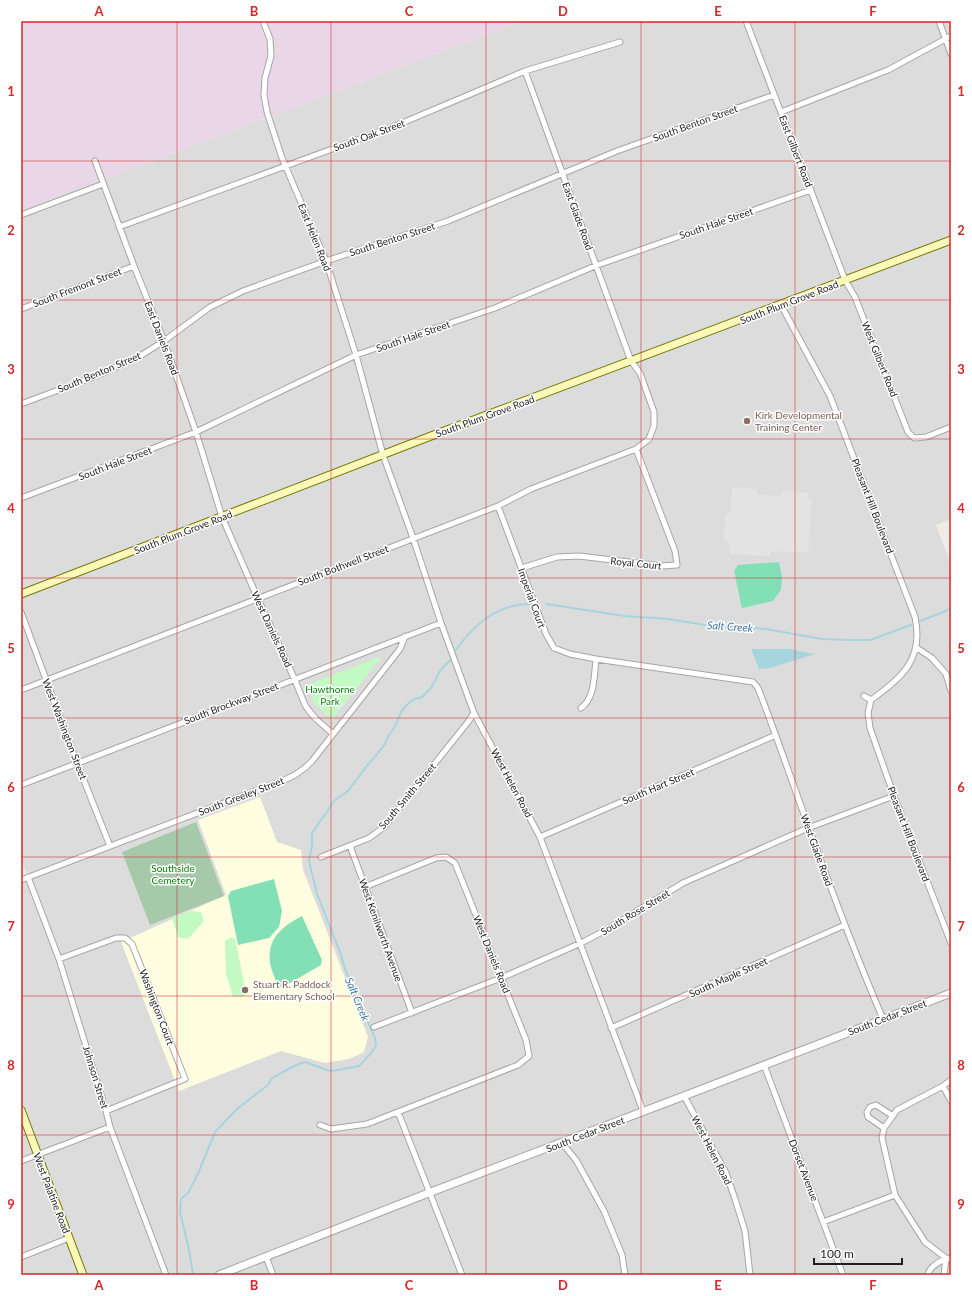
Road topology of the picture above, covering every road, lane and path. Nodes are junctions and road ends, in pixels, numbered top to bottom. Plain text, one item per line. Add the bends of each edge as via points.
1 (263, 21) edge
2 (746, 21) edge
3 (939, 21) edge
4 (951, 36) edge
5 (946, 40) junction
6 (620, 42) dead end
7 (951, 54) edge
8 (524, 71) junction
9 (774, 95) junction
10 (781, 112) junction
11 (95, 161) dead end
12 (285, 165) junction
13 (562, 173) junction
14 (103, 184) junction
15 (811, 190) junction
16 (21, 215) edge
17 (119, 227) junction
18 (951, 240) edge
19 (326, 261) junction
20 (134, 266) junction
21 (595, 266) junction
22 (845, 280) junction
23 (781, 305) junction
24 (21, 309) edge
25 (164, 341) junction
26 (356, 356) junction
27 (631, 361) junction
28 (21, 404) edge
29 (951, 427) edge
30 (196, 432) junction
31 (636, 449) junction
32 (383, 455) junction
33 (21, 498) edge
34 (498, 506) junction
35 (222, 517) junction
36 (413, 538) junction
37 (522, 568) junction
38 (21, 594) edge
39 (258, 599) junction
40 (21, 612) edge
41 (441, 623) junction
42 (405, 636) junction
43 (917, 648) junction
44 (596, 659) junction
45 (294, 678) junction
46 (46, 680) junction
47 (753, 682) joint
48 (21, 690) edge
49 (951, 692) edge
50 (864, 696) dead end
51 (871, 700) junction
52 (581, 708) dead end
53 (474, 713) junction
54 (333, 734) junction
55 (776, 735) junction
56 (77, 763) junction
57 (21, 785) edge
58 (894, 796) junction
59 (808, 828) junction
60 (540, 837) junction
61 (110, 846) junction
62 (350, 846) junction
63 (322, 857) dead end
64 (28, 877) junction
65 (21, 880) edge
66 (365, 887) junction
67 (845, 925) junction
68 (581, 943) junction
69 (951, 943) edge
70 (59, 959) junction
71 (501, 978) junction
72 (951, 993) edge
73 (412, 1013) junction
74 (883, 1019) junction
75 (374, 1027) dead end
76 (611, 1028) junction
77 (764, 1065) junction
78 (951, 1080) edge
79 (943, 1086) junction
80 (684, 1096) junction
81 (951, 1101) edge
82 (21, 1110) edge
83 (106, 1111) junction
84 (643, 1111) junction
85 (398, 1112) junction
86 (893, 1116) junction
87 (320, 1125) dead end
88 (110, 1127) junction
89 (884, 1128) junction
90 (562, 1143) junction
91 (38, 1155) junction
92 (21, 1161) edge
93 (431, 1192) junction
94 (895, 1195) junction
95 (823, 1222) junction
96 (69, 1238) junction
97 (21, 1257) edge
98 (266, 1257) junction
99 (948, 1259) edge
100 (84, 1275) edge
101 (166, 1275) edge
102 (219, 1275) edge
103 (273, 1275) edge
104 (462, 1275) edge
105 (625, 1275) edge
106 (750, 1275) edge
107 (844, 1275) edge
108 (928, 1275) edge
109 (944, 1275) edge

1 - 12 street, East Helen Road via 270,39 272,56 265,78 264,95 267,112
2 - 9 street, East Gilbert Road
3 - 5 street
4 - 5 street
5 - 7 street
5 - 10 street via 888,70
6 - 8 street, South Oak Street
8 - 12 street, South Oak Street via 395,126
8 - 13 street, East Glade Road
9 - 10 street, East Gilbert Road
9 - 13 street, South Benton Street
10 - 15 street, East Gilbert Road
11 - 14 street, East Daniels Road
12 - 17 street, South Oak Street
12 - 19 street, East Helen Road
13 - 19 street, South Benton Street via 448,220
13 - 21 street, East Glade Road
14 - 16 street
14 - 17 street, East Daniels Road
15 - 21 street, South Hale Street
15 - 22 street, East Gilbert Road
17 - 20 street, East Daniels Road
18 - 22 main road, South Plum Grove Road
19 - 25 street, South Benton Street via 224,300 210,307
19 - 26 street, East Helen Road
20 - 24 street, South Fremont Street
20 - 25 street, East Daniels Road
21 - 26 street, South Hale Street via 495,308
21 - 27 street, East Glade Road
22 - 23 main road, South Plum Grove Road
22 - 29 street, West Gilbert Road via 855,297 908,432 914,438 926,437
23 - 27 main road, South Plum Grove Road
23 - 43 street, Pleasant Hill Boulevard via 824,383 843,428 915,618 918,630
25 - 28 street, South Benton Street via 118,366
25 - 30 street, East Daniels Road
26 - 30 street, South Hale Street
26 - 32 street, East Helen Road
27 - 31 street, South Bothwell Street via 640,373 654,412 654,426 649,439
27 - 32 main road, South Plum Grove Road
30 - 33 street, South Hale Street
30 - 35 street, East Daniels Road
31 - 34 street, South Bothwell Street via 531,489
31 - 37 street, Royal Court via 675,551 677,565 662,566 579,556 557,557
32 - 35 main road, South Plum Grove Road
32 - 36 street, West Helen Road
34 - 36 street, South Bothwell Street
34 - 37 street, Imperial Court
35 - 38 main road, South Plum Grove Road
35 - 39 street, West Daniels Road
36 - 39 street, South Bothwell Street
36 - 41 street, West Helen Road
37 - 44 street, Imperial Court via 546,634 554,648
39 - 45 street, West Daniels Road
39 - 46 street, South Bothwell Street
40 - 46 street, West Washington Street
41 - 42 street, South Brockway Street
41 - 53 street, West Helen Road
42 - 45 street, South Brockway Street
42 - 54 street, South Greeley Street via 400,649
43 - 49 street via 932,658 946,674
43 - 51 street, Pleasant Hill Boulevard via 906,669
44 - 47 street, Imperial Court
44 - 52 street via 588,704
45 - 54 street, West Daniels Road via 305,705
45 - 56 street, South Brockway Street
46 - 48 street, South Bothwell Street
46 - 56 street, West Washington Street
47 - 55 street, West Glade Road via 758,688
50 - 51 street
51 - 58 street, Pleasant Hill Boulevard via 868,713 870,728
53 - 60 street, West Helen Road
53 - 62 street, South Smith Street via 384,827 369,838
54 - 61 street, South Greeley Street via 304,770 294,776
55 - 59 street, West Glade Road
55 - 60 street, South Hart Street
56 - 57 street, South Brockway Street
56 - 61 street, West Washington Street
58 - 59 street, South Rose Street
58 - 69 street, Pleasant Hill Boulevard
59 - 67 street, West Glade Road
59 - 68 street, South Rose Street via 683,883
60 - 68 street, West Helen Road
61 - 64 street, South Greeley Street
62 - 63 street, South Smith Street
62 - 66 street, West Kenilworth Avenue
64 - 65 street, South Greeley Street
64 - 70 street, Johnson Street
66 - 71 street, West Daniels Road via 436,858 446,857 455,863
66 - 73 street, West Kenilworth Avenue
67 - 74 street, West Glade Road
67 - 76 street, South Maple Street
68 - 71 street, South Rose Street
68 - 76 street, West Helen Road
70 - 83 street, Johnson Street
70 - 83 street, Washington Court via 116,938 125,938 132,944 185,1079
71 - 73 street, South Rose Street
71 - 85 street, West Daniels Road via 526,1040 529,1056 518,1065
72 - 74 street, South Cedar Street
73 - 75 street, South Rose Street
74 - 77 street, South Cedar Street
76 - 84 street, West Helen Road
77 - 80 street, South Cedar Street
77 - 95 street, Dorset Avenue
78 - 79 street
79 - 81 street
79 - 86 street via 897,1110
80 - 84 street, South Cedar Street
80 - 106 street, West Helen Road via 726,1173 745,1231
82 - 91 main road, West Palatine Road
83 - 88 street, Johnson Street
84 - 90 street, South Cedar Street
85 - 87 street via 367,1124 331,1130
85 - 93 street
86 - 89 street
86 - 89 street via 876,1105 870,1107 868,1117
88 - 91 street
88 - 101 street, Johnson Street
89 - 94 street via 882,1138
90 - 93 street, South Cedar Street
90 - 105 street via 576,1160 604,1211 622,1255
91 - 92 street
91 - 96 main road, West Palatine Road
93 - 98 street, South Cedar Street
93 - 104 street
94 - 95 street
94 - 99 street via 925,1242
95 - 107 street, Dorset Avenue
96 - 97 street
96 - 100 main road, West Palatine Road
98 - 102 street, South Cedar Street
98 - 103 street
99 - 108 street via 934,1266
99 - 109 street

